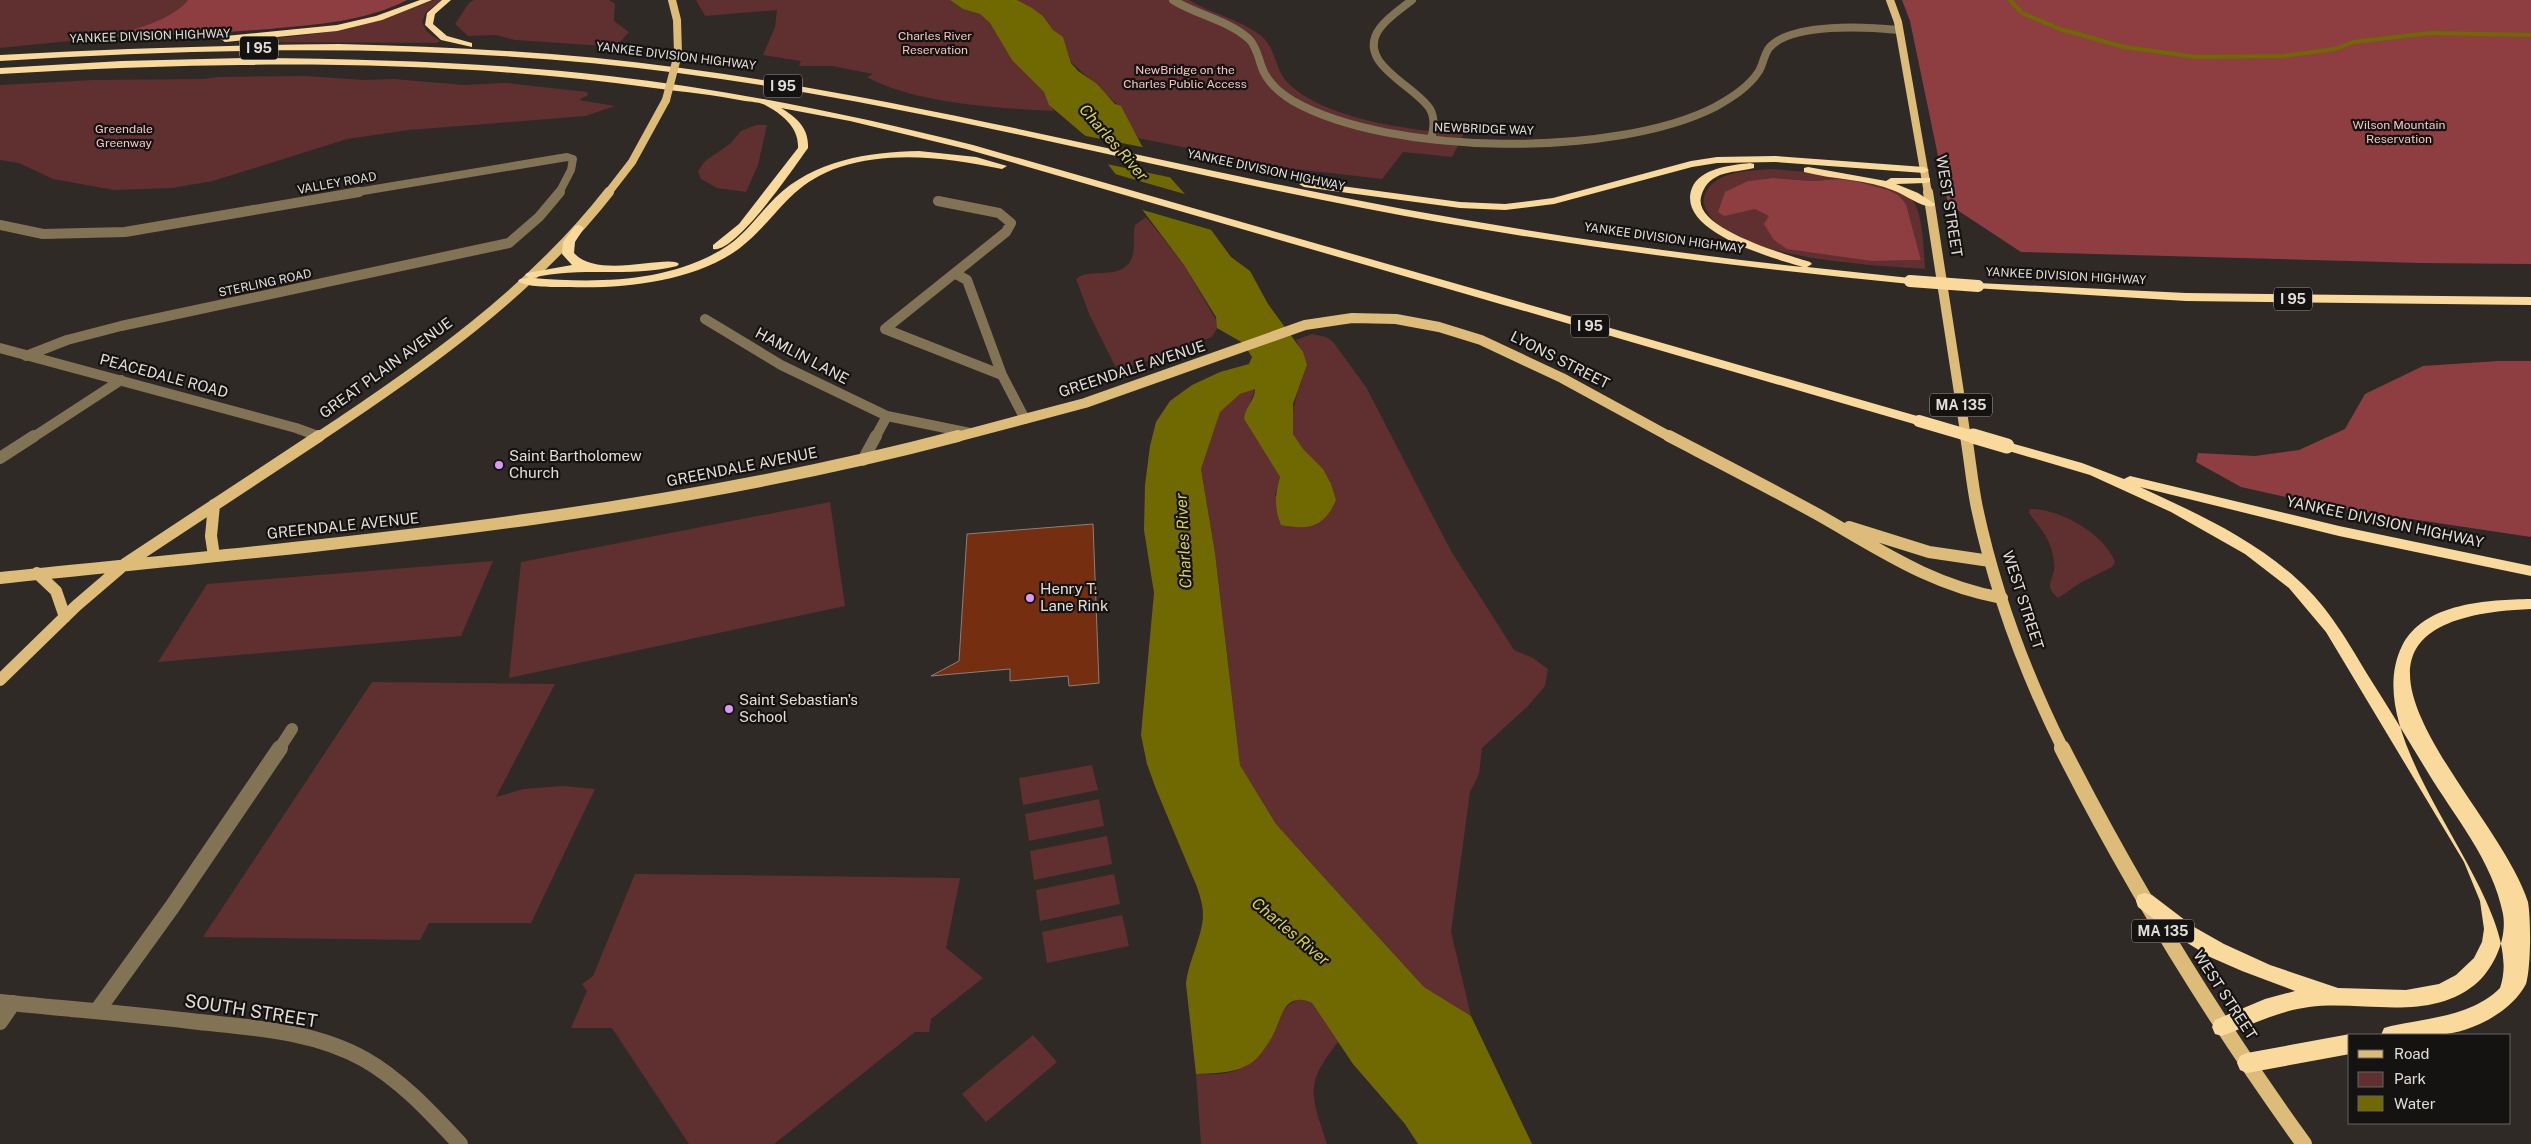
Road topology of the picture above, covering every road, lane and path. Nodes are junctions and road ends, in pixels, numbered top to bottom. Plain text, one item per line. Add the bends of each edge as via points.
1 (428, 0) edge
2 (447, 0) edge
3 (672, 0) edge
4 (1187, 0) edge
5 (1412, 0) edge
6 (1890, 0) edge
7 (1174, 1) edge
8 (1900, 33) junction
9 (517, 54) junction
10 (26, 57) junction
11 (0, 58) edge
12 (0, 71) edge
13 (762, 100) junction
14 (1431, 139) junction
15 (1925, 175) junction
16 (1228, 177) junction
17 (1078, 178) junction
18 (1882, 181) junction
19 (938, 201) dead end
20 (1930, 204) junction
21 (0, 225) edge
22 (579, 228) junction
23 (511, 241) joint
24 (604, 270) junction
25 (956, 274) junction
26 (1838, 274) junction
27 (527, 278) junction
28 (2531, 302) edge
29 (705, 319) dead end
30 (1266, 340) joint
31 (0, 348) edge
32 (26, 356) junction
33 (1002, 376) junction
34 (121, 380) junction
35 (887, 416) junction
36 (1025, 419) junction
37 (970, 433) junction
38 (318, 436) junction
39 (0, 458) edge
40 (863, 460) junction
41 (2088, 469) junction
42 (214, 505) junction
43 (1818, 515) junction
44 (214, 556) junction
45 (1990, 561) junction
46 (125, 564) junction
47 (2531, 571) edge
48 (37, 574) junction
49 (0, 578) edge
50 (2002, 598) junction
51 (2531, 604) edge
52 (65, 617) junction
53 (0, 680) edge
54 (292, 729) dead end
55 (2145, 901) junction
56 (2340, 996) junction
57 (6, 1002) edge
58 (96, 1011) junction
59 (0, 1022) edge
60 (2222, 1027) junction
61 (2396, 1034) edge
62 (2348, 1044) edge
63 (2247, 1063) junction
64 (460, 1144) edge
65 (2304, 1144) edge

1 - 10 highway via 372,20 318,31 105,47
2 - 9 highway via 428,19 436,33 455,42
3 - 22 main road, GREAT PLAIN AVENUE, bridge via 677,20 678,54 666,100 630,165
4 - 7 street
5 - 14 street via 1379,29 1374,36 1373,47 1386,69 1428,106 1433,118
6 - 8 main road, WEST STREET
7 - 14 street, NEWBRIDGE WAY via 1248,38 1256,49 1267,79 1300,105 1365,128
8 - 14 street, NEWBRIDGE WAY via 1807,31 1775,42 1754,76 1734,94 1698,115 1666,126 1555,142
8 - 15 main road, WEST STREET
9 - 10 highway, YANKEE DIVISION HIGHWAY / I 95 via 282,47
9 - 16 highway, YANKEE DIVISION HIGHWAY / I 95 via 640,65 752,80
10 - 11 highway, YANKEE DIVISION HIGHWAY / I 95
12 - 13 highway, YANKEE DIVISION HIGHWAY / I 95 via 204,62 397,63 605,78
13 - 17 highway, YANKEE DIVISION HIGHWAY / I 95 via 909,131
13 - 24 highway via 797,124 803,133 804,143 797,158 739,231 716,247 686,260 648,268
15 - 16 highway via 1774,158 1717,160 1554,201 1505,207 1460,205
15 - 18 highway
15 - 20 main road, WEST STREET / MA 135
16 - 26 highway, YANKEE DIVISION HIGHWAY / I 95 via 1545,237
17 - 27 highway via 945,156 905,154 872,158 833,168 801,183 782,197 741,243 689,269 618,284 573,284
17 - 41 highway, YANKEE DIVISION HIGHWAY / I 95, bridge
18 - 20 highway
18 - 26 highway via 1790,167 1753,166 1718,173 1707,178 1697,189 1695,198 1699,212 1720,231 1749,245
19 - 25 street via 999,213 1011,223 1006,232
20 - 45 main road, WEST STREET / MA 135 via 1976,497
21 - 23 street, VALLEY ROAD via 43,234 125,232 548,159 573,159 573,166 556,197
22 - 24 highway via 570,242 568,254 580,265
22 - 27 main road, GREAT PLAIN AVENUE
23 - 32 street, STERLING ROAD via 484,250 121,326 67,340
24 - 27 highway via 560,269
25 - 33 street via 967,280
25 - 33 street via 885,329
26 - 28 highway, YANKEE DIVISION HIGHWAY / I 95, bridge via 1978,286 2186,297
27 - 38 main road, GREAT PLAIN AVENUE via 428,360
29 - 35 street, HAMLIN LANE via 781,364
30 - 36 main road, GREENDALE AVENUE via 1133,388
30 - 43 main road, LYONS STREET via 1298,327 1340,319 1382,318 1429,323 1468,334 1523,359
31 - 32 street, PEACEDALE ROAD
32 - 34 street, PEACEDALE ROAD
33 - 36 street
34 - 38 street, PEACEDALE ROAD
34 - 39 street
35 - 37 street, HAMLIN LANE
35 - 40 street
36 - 37 main road, GREENDALE AVENUE
37 - 40 main road, GREENDALE AVENUE
38 - 42 main road, GREAT PLAIN AVENUE
40 - 44 main road, GREENDALE AVENUE via 678,496 534,519 446,532
41 - 47 highway, YANKEE DIVISION HIGHWAY / I 95 via 2268,515
41 - 56 highway via 2212,526 2271,563 2306,595 2337,637 2487,892 2494,929 2490,949 2480,968 2463,983 2426,996 2390,1000
42 - 44 main road via 211,536
42 - 46 main road, GREAT PLAIN AVENUE
43 - 45 main road, LYONS STREET via 1915,549
43 - 50 main road, LYONS STREET via 1934,581 1971,594
44 - 46 main road, GREENDALE AVENUE
45 - 50 main road, WEST STREET / MA 135
46 - 48 main road, GREENDALE AVENUE
46 - 52 main road, GREAT PLAIN AVENUE
48 - 49 main road, GREENDALE AVENUE
48 - 52 main road via 56,591
50 - 55 main road, WEST STREET / MA 135 via 2025,665 2053,728
51 - 61 highway via 2482,606 2455,613 2427,626 2409,647 2403,684 2411,717 2502,867 2519,900 2527,929 2526,956 2520,977 2506,996 2460,1020
52 - 53 main road, GREAT PLAIN AVENUE
54 - 58 street
55 - 56 highway via 2217,951 2265,972
55 - 60 main road, WEST STREET / MA 135
56 - 60 highway via 2304,998 2268,1007
57 - 58 street, SOUTH STREET
57 - 59 street
58 - 64 street, SOUTH STREET via 244,1026 299,1035 334,1046 362,1057 386,1072
60 - 63 main road, WEST STREET / MA 135
62 - 63 highway
63 - 65 main road, WEST STREET / MA 135

